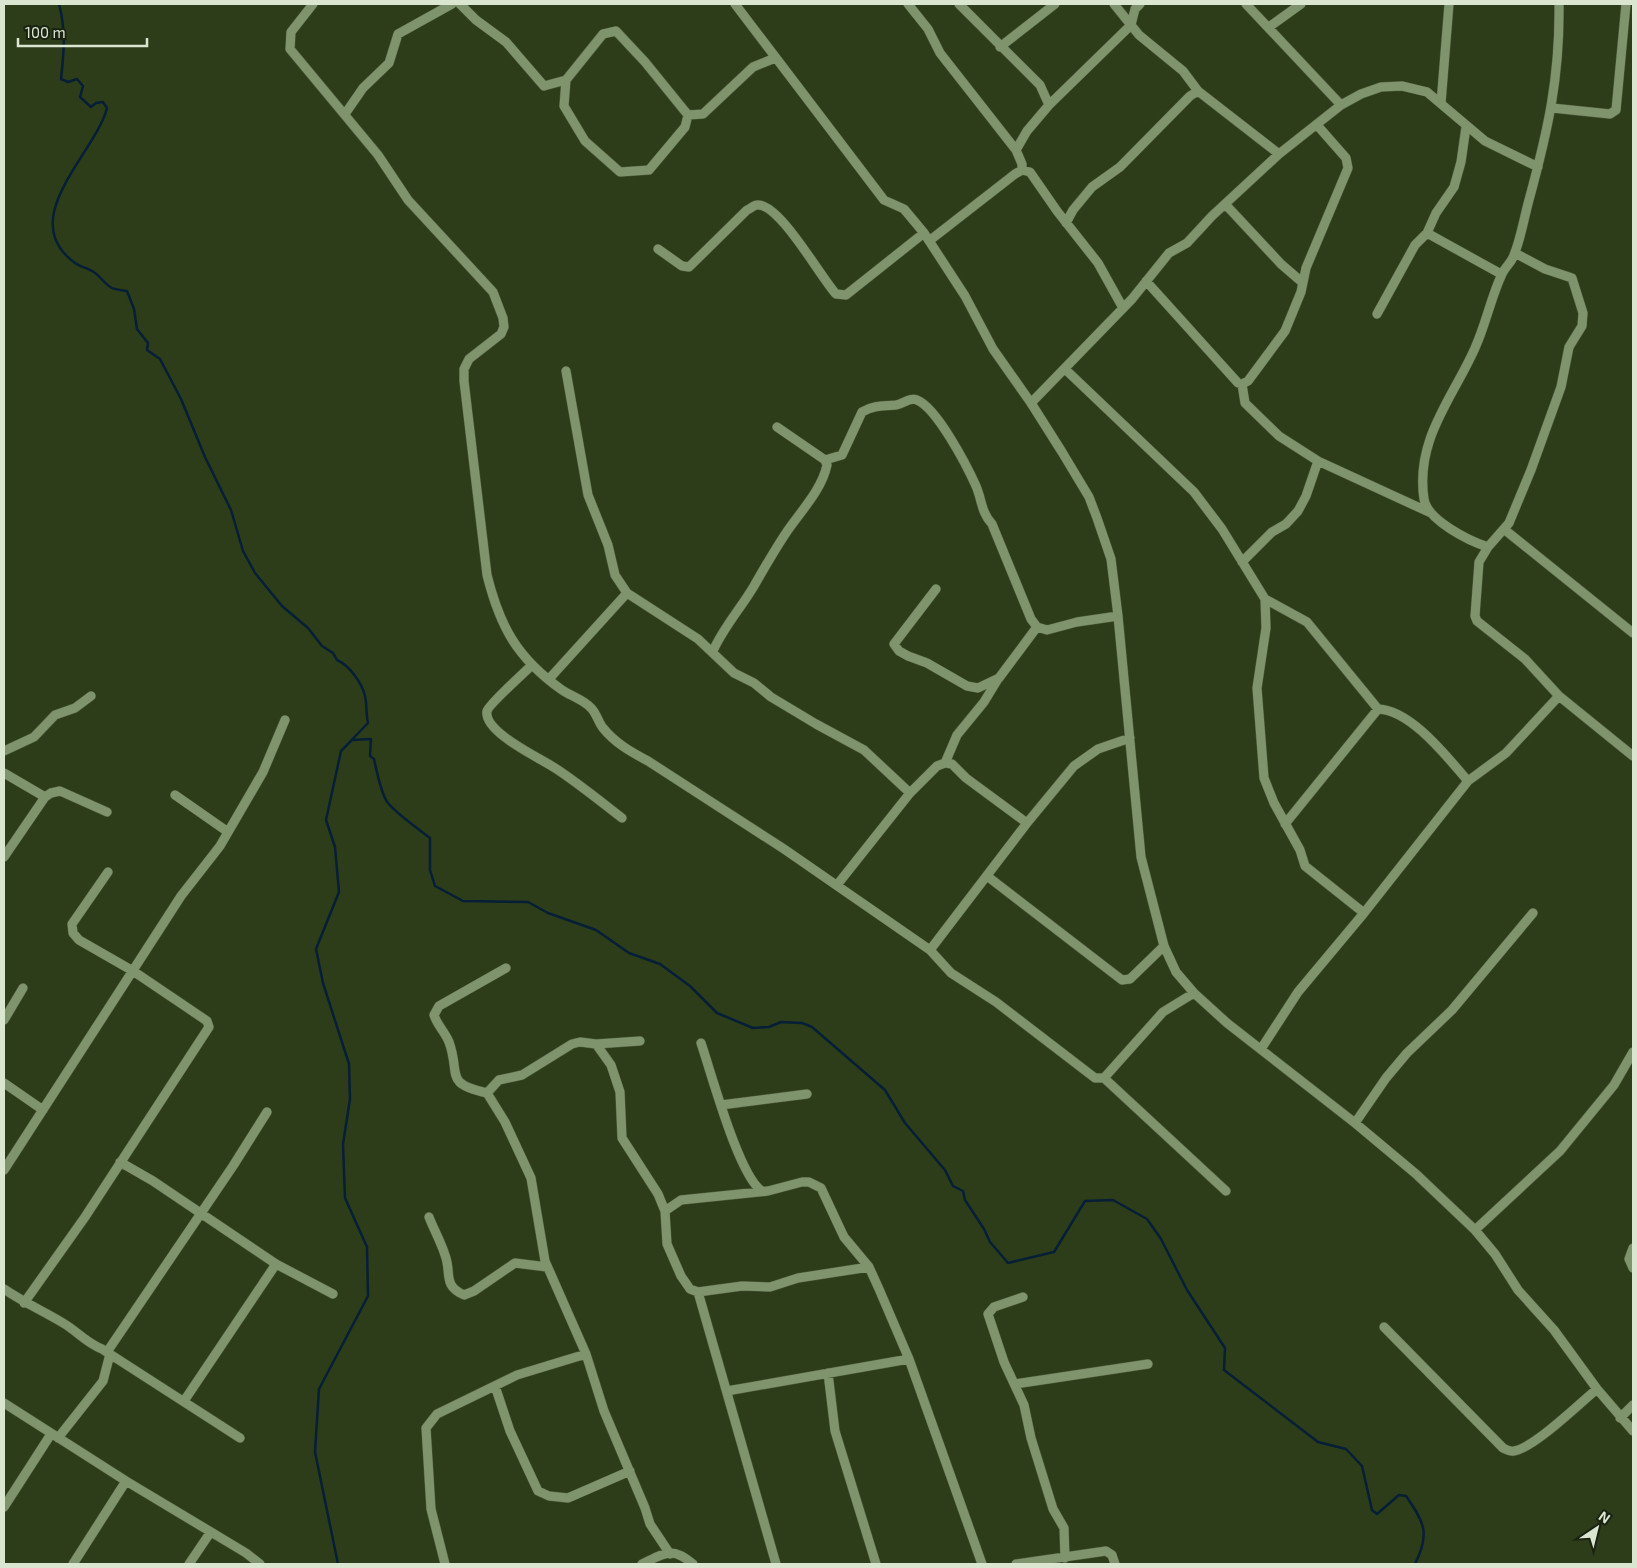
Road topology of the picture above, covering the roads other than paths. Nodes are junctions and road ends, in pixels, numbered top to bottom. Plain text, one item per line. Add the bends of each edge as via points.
1 (313, 4) edge
2 (452, 4) edge
3 (460, 4) edge
4 (735, 4) edge
5 (908, 4) edge
6 (959, 4) edge
7 (1055, 4) edge
8 (1114, 4) edge
9 (1140, 4) edge
10 (1246, 4) edge
11 (1301, 4) edge
12 (1450, 4) edge
13 (1559, 4) edge
14 (1626, 4) edge
15 (1131, 25) junction
16 (1269, 27) junction
17 (1000, 47) junction
18 (776, 58) junction
19 (566, 80) junction
20 (1198, 91) junction
21 (1441, 103) junction
22 (1049, 105) junction
23 (1341, 105) junction
24 (1552, 108) junction
25 (344, 114) junction
26 (688, 115) junction
27 (1317, 125) junction
28 (1466, 127) junction
29 (1016, 150) junction
30 (1279, 154) junction
31 (1538, 167) junction
32 (1022, 170) junction
33 (1226, 205) junction
34 (1066, 222) junction
35 (1427, 232) junction
36 (927, 237) junction
37 (658, 250) dead end
38 (1515, 253) junction
39 (1501, 274) junction
40 (1146, 282) junction
41 (1303, 283) junction
42 (1124, 308) junction
43 (1377, 314) dead end
44 (1065, 369) junction
45 (566, 370) dead end
46 (1242, 384) junction
47 (1031, 403) junction
48 (777, 427) dead end
49 (824, 460) junction
50 (1318, 461) junction
51 (1432, 514) junction
52 (1505, 530) junction
53 (1488, 547) junction
54 (1242, 562) junction
55 (936, 589) dead end
56 (627, 594) junction
57 (1265, 599) junction
58 (1118, 616) junction
59 (1037, 627) junction
60 (1633, 633) edge
61 (713, 651) junction
62 (532, 665) junction
63 (999, 678) junction
64 (549, 679) junction
65 (91, 696) dead end
66 (1559, 696) junction
67 (1378, 709) junction
68 (285, 720) dead end
69 (1130, 738) junction
70 (4, 751) edge
71 (1633, 756) edge
72 (946, 763) junction
73 (4, 774) edge
74 (1468, 781) junction
75 (910, 793) junction
76 (175, 795) dead end
77 (45, 797) junction
78 (107, 812) dead end
79 (622, 818) dead end
80 (1027, 824) junction
81 (1285, 824) junction
82 (228, 832) junction
83 (4, 858) edge
84 (108, 872) dead end
85 (987, 876) junction
86 (837, 885) junction
87 (1364, 913) junction
88 (1533, 913) dead end
89 (1164, 946) junction
90 (930, 950) junction
91 (506, 968) dead end
92 (133, 971) junction
93 (23, 988) dead end
94 (1194, 994) junction
95 (4, 1020) edge
96 (640, 1041) dead end
97 (701, 1043) dead end
98 (596, 1044) junction
99 (1261, 1049) junction
100 (1633, 1052) edge
101 (1104, 1078) junction
102 (4, 1083) edge
103 (488, 1093) junction
104 (807, 1094) dead end
105 (721, 1104) junction
106 (43, 1110) junction
107 (267, 1112) dead end
108 (1355, 1123) junction
109 (120, 1162) junction
110 (4, 1170) edge
111 (762, 1191) junction
112 (1226, 1191) dead end
113 (665, 1211) junction
114 (200, 1213) junction
115 (429, 1218) dead end
116 (1475, 1230) junction
117 (1633, 1248) edge
118 (276, 1264) junction
119 (547, 1267) junction
120 (869, 1267) junction
121 (1633, 1268) edge
122 (4, 1289) edge
123 (698, 1292) junction
124 (333, 1294) dead end
125 (1023, 1297) dead end
126 (24, 1303) junction
127 (1384, 1327) dead end
128 (108, 1353) junction
129 (586, 1354) junction
130 (908, 1359) junction
131 (1148, 1364) dead end
132 (828, 1373) junction
133 (1015, 1384) junction
134 (495, 1386) junction
135 (1597, 1389) junction
136 (726, 1391) junction
137 (184, 1401) junction
138 (4, 1403) edge
139 (1633, 1405) edge
140 (1620, 1418) junction
141 (1633, 1431) edge
142 (55, 1436) junction
143 (240, 1438) dead end
144 (630, 1472) junction
145 (126, 1481) junction
146 (4, 1507) edge
147 (210, 1533) junction
148 (670, 1554) junction
149 (1065, 1558) junction
150 (73, 1564) edge
151 (189, 1564) edge
152 (260, 1564) edge
153 (445, 1564) edge
154 (642, 1564) edge
155 (693, 1564) edge
156 (776, 1564) edge
157 (876, 1564) edge
158 (982, 1564) edge
159 (1016, 1564) edge
160 (1115, 1564) edge

1 - 25 street via 290,32 290,49
2 - 25 street via 398,34 390,63 363,88
3 - 19 street via 506,42 544,86
4 - 18 street
5 - 29 street via 928,29 940,54
6 - 17 street
7 - 17 street
8 - 15 street
9 - 15 street via 1135,9
10 - 16 street
11 - 16 street
12 - 21 street
13 - 24 street via 1558,69
14 - 24 street via 1616,110 1610,114
15 - 20 street via 1184,71
15 - 22 street
16 - 23 street
17 - 22 street via 1040,85
18 - 26 street via 753,67 703,114
18 - 36 street via 884,200 904,209
19 - 26 street via 603,34 616,31
19 - 26 street via 564,106 585,141 620,172 649,170 685,127
20 - 30 street
20 - 34 street via 1120,167 1092,187
21 - 23 street via 1427,92 1402,86 1369,90
21 - 28 street
22 - 29 street
23 - 27 street
24 - 31 street
25 - 62 street via 378,155 408,200 493,292 503,318 501,334 468,359 464,381 487,575 506,631
27 - 30 street
27 - 41 street via 1349,165 1306,268
28 - 31 street via 1500,150
28 - 35 street via 1454,187
29 - 32 street
30 - 33 street
31 - 38 street
32 - 34 street via 1030,172
32 - 36 street
33 - 40 street via 1188,243 1169,253
33 - 41 street
34 - 42 street via 1098,263
35 - 39 street
35 - 43 street via 1415,245
36 - 37 street via 846,295 836,294 823,280 781,218 767,207 757,205 747,210 690,267 682,266
36 - 47 street via 965,296 993,349
38 - 39 street
38 - 52 street via 1545,269 1572,278 1583,320 1567,355 1560,387 1531,470
39 - 51 street via 1475,348 1436,420 1424,462 1423,482 1425,503
40 - 42 street
40 - 46 street via 1230,375
41 - 46 street via 1285,331 1260,368
42 - 44 street
44 - 47 street
44 - 54 street via 1194,492
45 - 56 street via 588,495 608,546 615,575
46 - 50 street via 1245,403 1279,436
47 - 58 street via 1092,504 1111,560
48 - 49 street
49 - 59 street via 842,455 862,412 911,399 921,402 945,430 965,463 977,488 983,514 992,524
49 - 61 street via 826,472 819,486 768,558
50 - 51 street
50 - 54 street via 1298,511
51 - 53 street via 1464,536
52 - 53 street
52 - 60 street
53 - 66 street via 1476,572 1477,621 1525,659
54 - 57 street
55 - 63 street via 894,644 898,651 967,686 978,688
56 - 61 street
56 - 64 street
57 - 67 street via 1307,622
57 - 81 street via 1266,628 1257,688 1264,778
58 - 59 street via 1047,630
58 - 69 street
59 - 63 street
61 - 75 street via 734,673 864,750
62 - 64 street
62 - 79 street via 489,706 491,723 510,740
63 - 72 street via 957,735
64 - 86 street via 590,707 601,726 627,750
65 - 70 street via 75,708 55,715 34,737
66 - 71 street
66 - 74 street via 1506,753
67 - 74 street via 1386,709 1419,727
67 - 81 street
68 - 82 street via 263,772
69 - 80 street via 1084,757
69 - 89 street via 1142,857
72 - 75 street via 937,766
72 - 80 street via 952,764
73 - 77 street
74 - 87 street
75 - 86 street
76 - 82 street
77 - 78 street via 60,791
77 - 83 street
80 - 85 street
81 - 87 street via 1305,866
82 - 92 street via 181,896
84 - 92 street via 71,927 79,940
85 - 89 street via 1122,980 1130,979
85 - 90 street
86 - 90 street
87 - 99 street via 1298,992
88 - 108 street via 1452,1010 1391,1072
89 - 94 street via 1176,972
90 - 101 street via 951,973 996,1002 1095,1078
91 - 103 street via 439,1006 434,1015 448,1040 454,1075 466,1088
92 - 106 street
92 - 109 street via 207,1021 209,1027
93 - 95 street
94 - 99 street
94 - 101 street via 1163,1012
96 - 98 street
97 - 105 street
98 - 103 street via 572,1044 522,1075 498,1080
98 - 113 street via 611,1065 620,1092 622,1138 658,1194
99 - 108 street
100 - 116 street via 1614,1085 1560,1151
101 - 112 street
102 - 106 street
103 - 119 street via 531,1178
104 - 105 street
105 - 111 street via 736,1147 754,1183
106 - 110 street
107 - 114 street
108 - 116 street via 1416,1174
109 - 114 street
109 - 126 street
111 - 113 street via 681,1200
111 - 120 street via 802,1182 815,1184 826,1196 844,1238
113 - 123 street via 667,1244 686,1286
114 - 118 street
114 - 128 street
115 - 119 street via 446,1256 448,1280 454,1290 464,1295 515,1263
116 - 135 street
117 - 121 street via 1629,1259
118 - 124 street
118 - 137 street
119 - 129 street
120 - 123 street via 798,1278 770,1287 742,1286
120 - 130 street
122 - 126 street
123 - 136 street
125 - 133 street via 994,1307 988,1314
126 - 128 street via 63,1323 85,1341
127 - 135 street via 1503,1448 1512,1452 1545,1433
128 - 137 street
128 - 142 street via 103,1380
129 - 134 street via 517,1375
129 - 144 street via 604,1411
130 - 132 street
130 - 158 street
131 - 133 street
132 - 136 street
132 - 157 street via 835,1431
133 - 149 street via 1024,1405 1052,1509 1064,1528
134 - 144 street via 510,1431 538,1491 568,1498
134 - 153 street via 437,1414 426,1428 431,1509
135 - 140 street
136 - 156 street
137 - 143 street
138 - 142 street
139 - 140 street
140 - 141 street
142 - 145 street
142 - 146 street
144 - 148 street via 650,1524
145 - 147 street
145 - 150 street
147 - 151 street
147 - 152 street
148 - 154 street via 664,1553
148 - 155 street via 681,1554
149 - 159 street
149 - 160 street via 1106,1552 1112,1555

